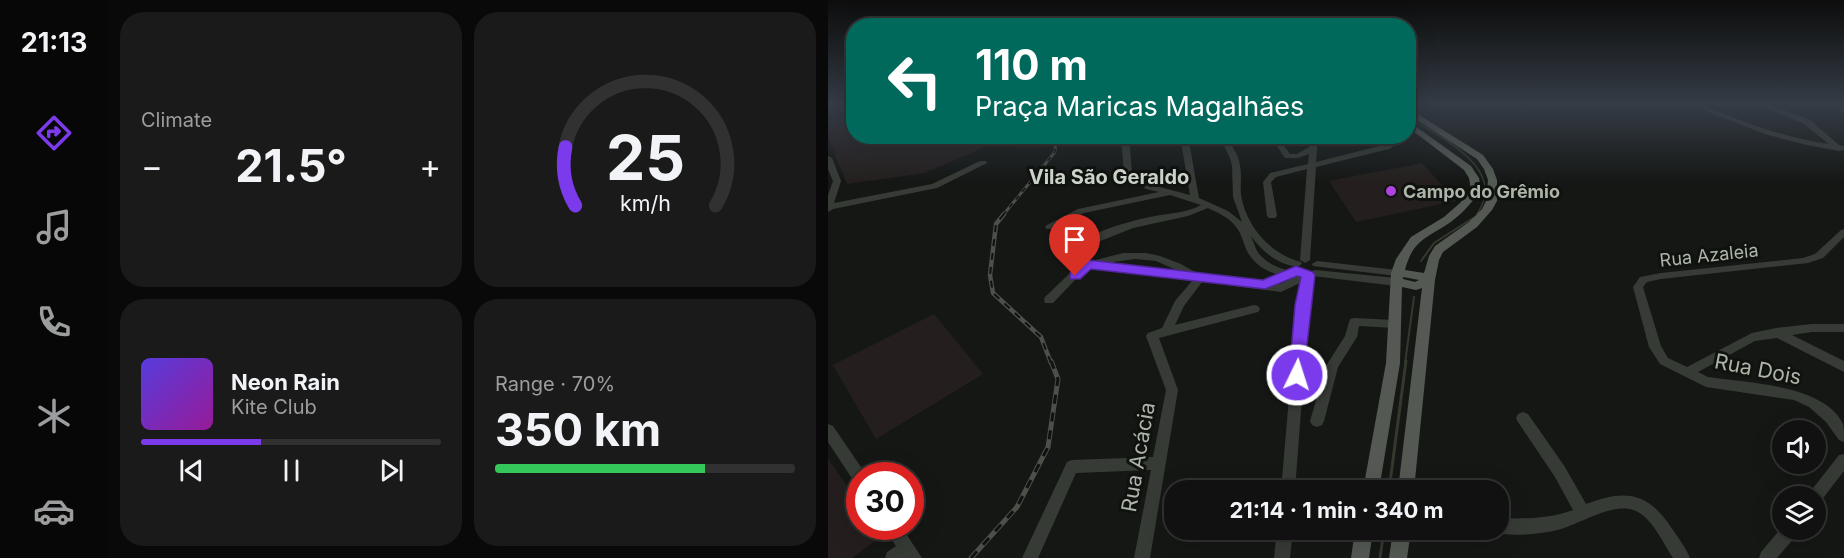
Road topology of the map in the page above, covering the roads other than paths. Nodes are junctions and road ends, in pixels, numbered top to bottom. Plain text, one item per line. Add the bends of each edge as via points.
1 (1417, 130) edge
2 (1439, 130) edge
3 (1771, 130) edge
4 (1817, 130) edge
5 (1126, 144) edge
6 (1185, 144) edge
7 (1227, 144) edge
8 (1279, 144) edge
9 (1314, 144) edge
10 (1391, 144) edge
11 (1314, 148) junction
12 (1842, 149) edge
13 (828, 158) edge
14 (983, 163) dead end
15 (1313, 164) junction
16 (1149, 187) junction
17 (1168, 193) junction
18 (1195, 199) junction
19 (1137, 200) junction
20 (1208, 205) junction
21 (828, 208) edge
22 (1272, 216) dead end
23 (1050, 227) dead end
24 (1844, 232) edge
25 (1085, 244) dead end
26 (1119, 257) junction
27 (1088, 264) junction
28 (1108, 268) junction
29 (1303, 271) junction
30 (1397, 277) junction
31 (1199, 279) junction
32 (1429, 280) junction
33 (1265, 285) junction
34 (1281, 288) junction
35 (1300, 299) junction
36 (1049, 300) dead end
37 (1254, 309) dead end
38 (1394, 324) junction
39 (1844, 328) edge
40 (1166, 331) junction
41 (1776, 332) junction
42 (1844, 367) edge
43 (1686, 373) junction
44 (1523, 418) dead end
45 (1317, 421) dead end
46 (828, 430) edge
47 (1844, 436) edge
48 (1844, 460) edge
49 (849, 462) edge
50 (1158, 463) junction
51 (1289, 480) edge
52 (1373, 480) edge
53 (1407, 480) edge
54 (1824, 486) edge
55 (1582, 511) junction
56 (1509, 525) edge
57 (897, 540) edge
58 (1284, 540) edge
59 (1363, 540) edge
60 (1401, 540) edge
61 (1782, 540) edge
62 (904, 555) edge
63 (1030, 558) edge
64 (1142, 558) edge
65 (1282, 558) edge
66 (1360, 558) edge
67 (1398, 558) edge
68 (1682, 558) edge
69 (1767, 558) edge

1 - 30 main road via 1468,168 1476,190 1448,219 1415,239 1402,259
2 - 32 main road via 1480,157 1493,177 1493,201 1484,217 1437,250
3 - 12 street
4 - 12 street
5 - 16 street via 1128,174
6 - 18 street
7 - 29 street via 1236,158 1239,206 1245,217 1276,257
8 - 11 street via 1288,156
9 - 11 street
10 - 15 street
11 - 15 street
13 - 21 street via 837,181
14 - 21 street via 934,186
15 - 22 street via 1273,175 1267,182
15 - 29 street
16 - 17 street
16 - 19 street
17 - 18 street
17 - 19 street
18 - 20 street
19 - 23 street via 1081,212
20 - 25 street via 1190,216 1147,221
20 - 29 street via 1240,225 1255,256 1264,264
24 - 43 street, Rua Azaleia via 1819,256 1804,261 1644,279 1638,287 1654,347 1664,361
26 - 27 street
26 - 28 street
26 - 31 street via 1142,254 1161,259
27 - 28 street
27 - 36 street
28 - 31 street
29 - 30 street
29 - 33 street
29 - 34 street
29 - 35 street
30 - 32 main road via 1416,286
30 - 38 main road
31 - 33 street
31 - 40 street, Rua Acácia via 1179,304
32 - 53 main road
33 - 34 street
34 - 35 street
35 - 51 street
37 - 40 street
38 - 45 street via 1354,322 1351,337 1332,366
38 - 52 main road via 1393,363
39 - 41 street
40 - 50 street, Rua Acácia via 1152,336 1172,390
41 - 42 street
41 - 43 street via 1752,337
43 - 47 street, Rua Dois via 1706,382 1795,395 1814,403
44 - 55 street
46 - 49 street
48 - 54 street
50 - 63 street via 1072,467
50 - 64 street, Rua Acácia
55 - 56 street via 1562,521
55 - 68 street via 1628,502 1649,511
57 - 62 street
58 - 65 street
59 - 66 main road
60 - 67 main road
61 - 69 street

